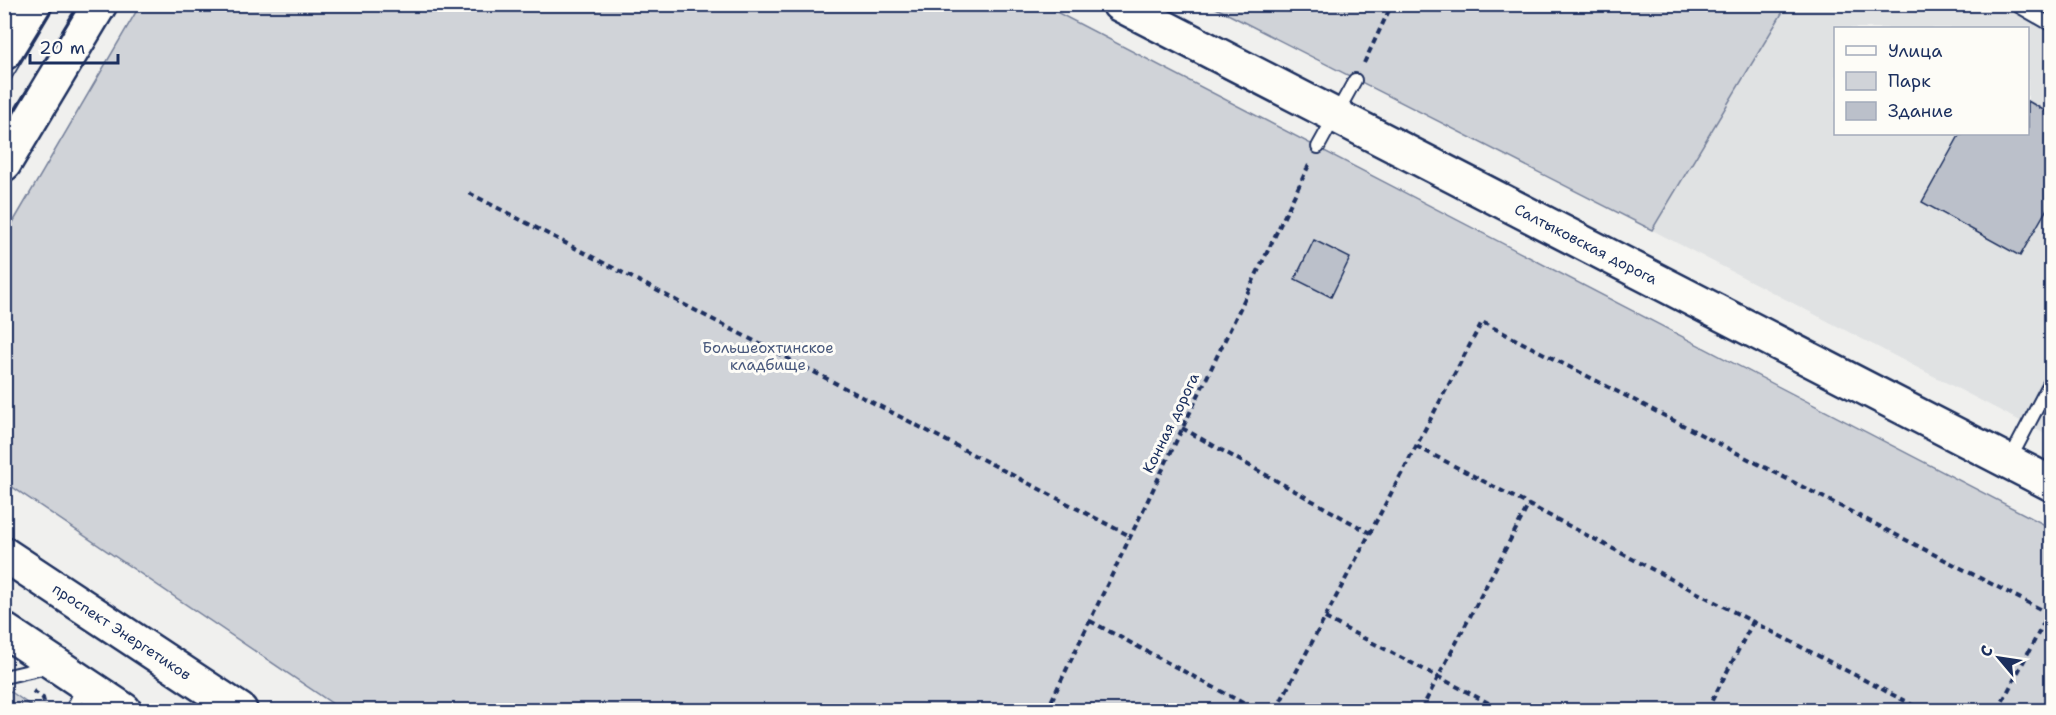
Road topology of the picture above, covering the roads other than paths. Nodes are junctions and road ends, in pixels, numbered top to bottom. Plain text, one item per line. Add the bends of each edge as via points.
1 (34, 4) edge
2 (99, 4) edge
3 (1119, 4) edge
4 (2014, 4) edge
5 (2052, 25) edge
6 (4, 53) edge
7 (1355, 80) road end
8 (1336, 115) junction
9 (1318, 147) road end
10 (4, 164) edge
11 (2052, 379) edge
12 (2008, 462) junction
13 (2052, 484) edge
14 (4, 554) edge
15 (4, 630) edge
16 (56, 665) junction
17 (4, 676) edge
18 (78, 697) edge
19 (124, 711) edge
20 (240, 711) edge

1 - 6 street
2 - 10 street
3 - 8 street, Салтыковская дорога
4 - 5 lane
7 - 8 lane
8 - 9 lane
8 - 12 street, Салтыковская дорога
11 - 12 lane
12 - 13 street, Салтыковская дорога
14 - 20 street, проспект Энергетиков
15 - 16 street
16 - 17 lane
16 - 18 street
18 - 19 street

